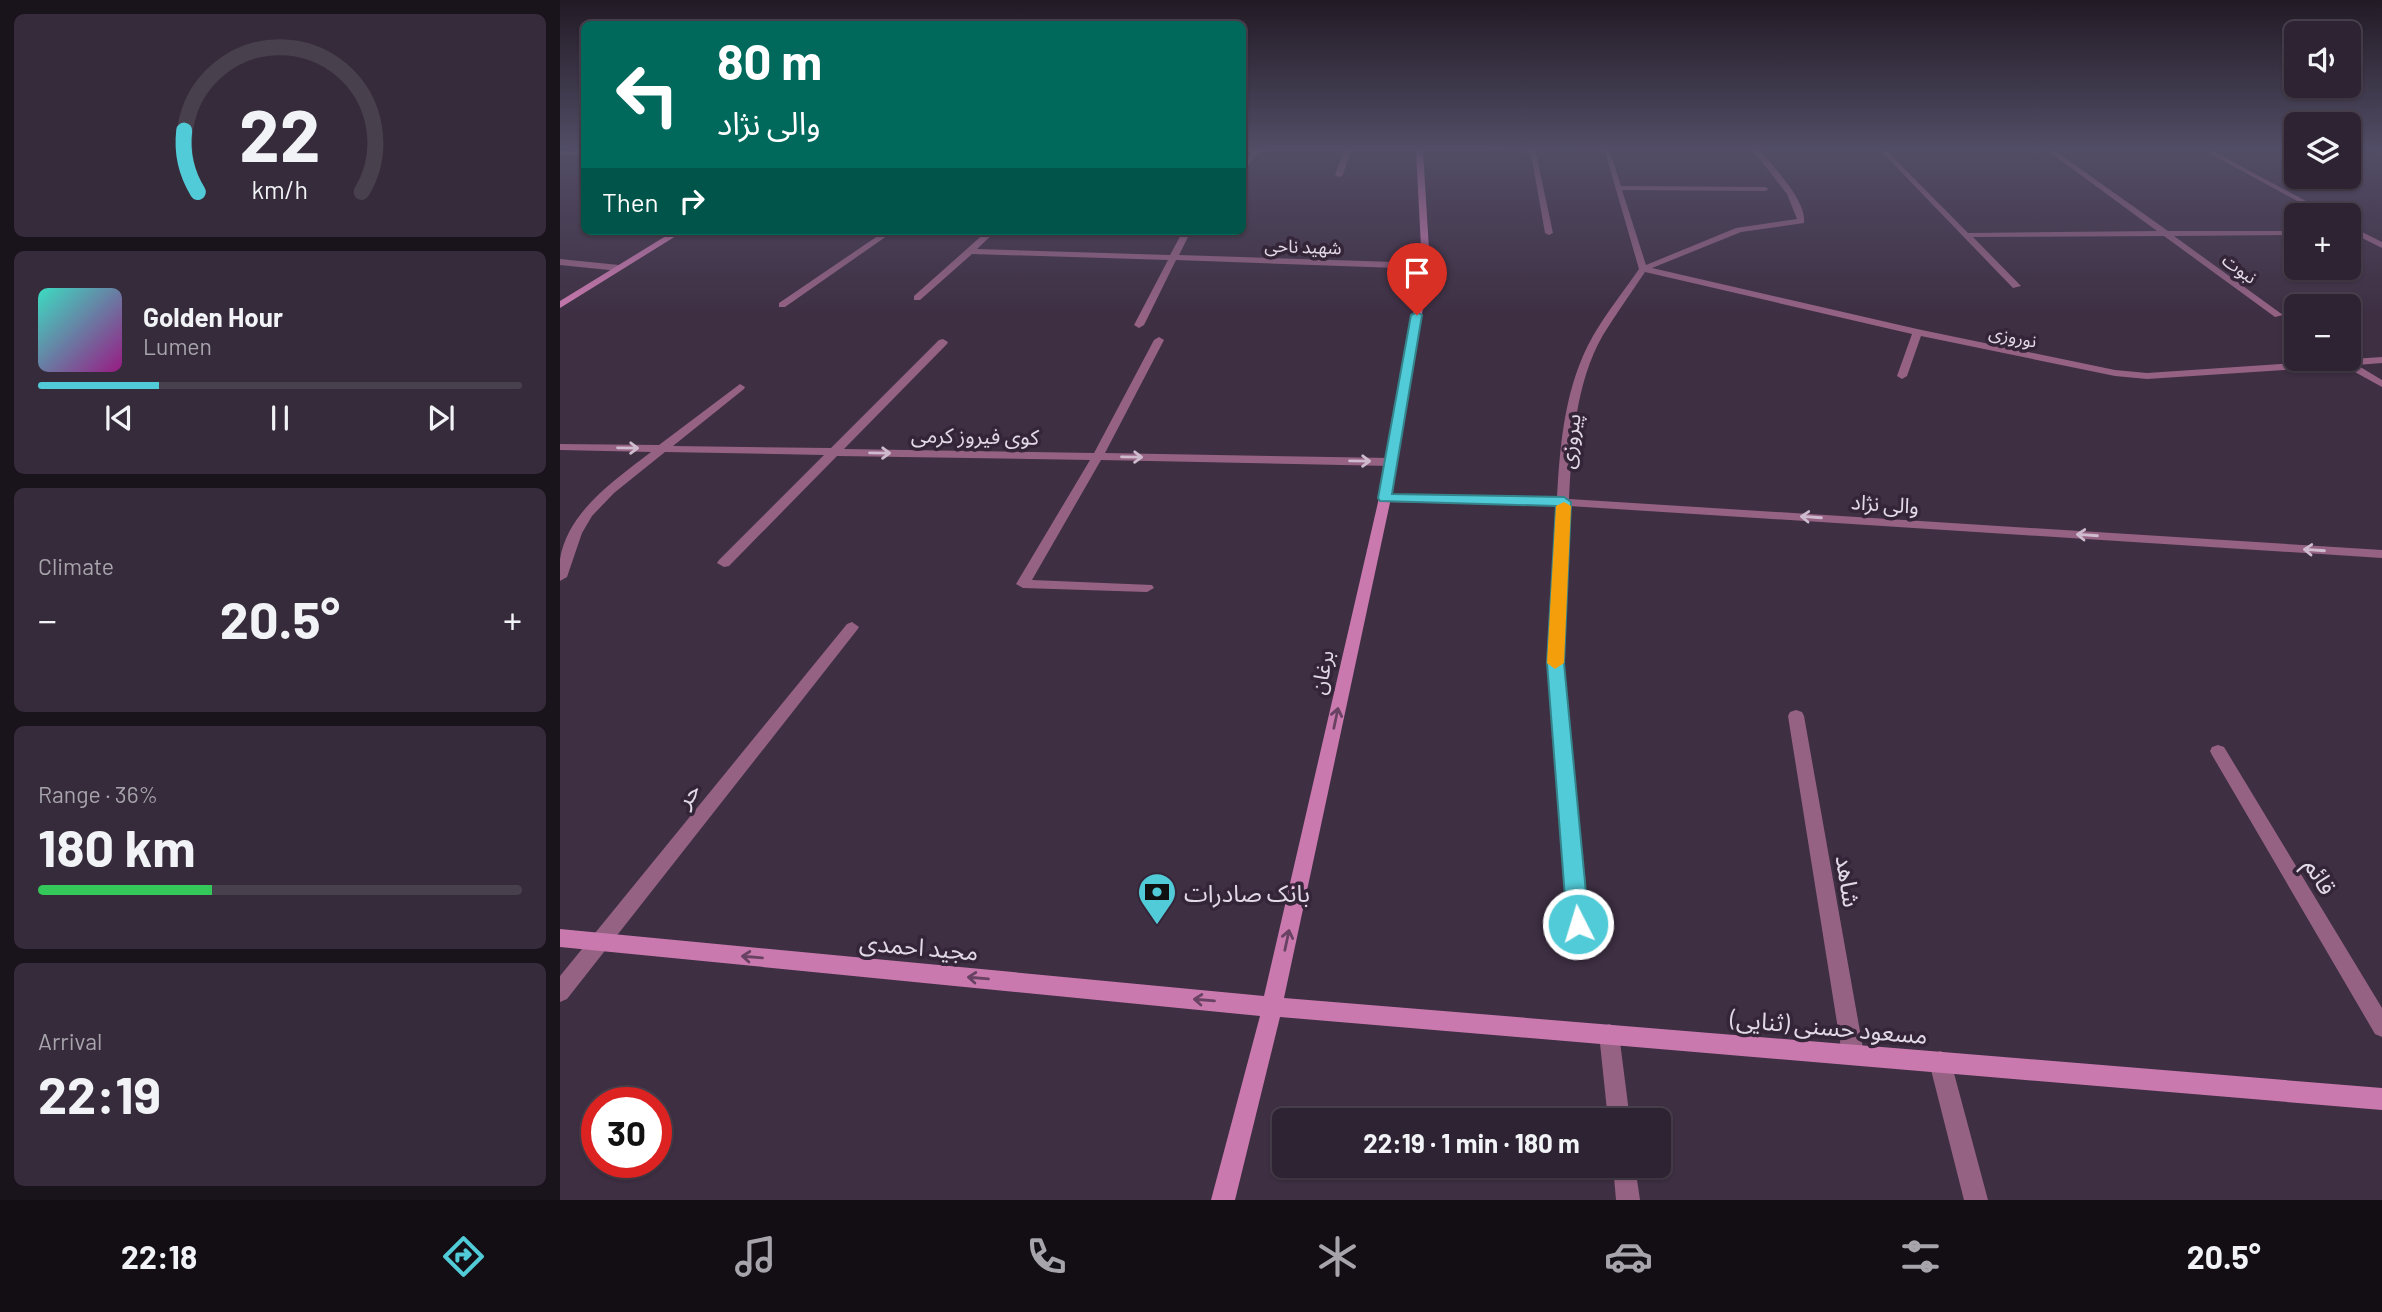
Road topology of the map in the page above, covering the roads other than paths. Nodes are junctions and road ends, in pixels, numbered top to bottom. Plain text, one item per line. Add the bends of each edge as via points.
1 (1422, 204) edge
2 (1543, 204) edge
3 (1623, 204) edge
4 (1795, 204) edge
5 (1936, 204) edge
6 (2124, 204) edge
7 (2361, 232) edge
8 (2382, 232) edge
9 (1549, 233) dead end
10 (2284, 233) edge
11 (2361, 233) edge
12 (2166, 234) junction
13 (673, 235) edge
14 (884, 235) edge
15 (988, 235) edge
16 (1185, 235) edge
17 (1967, 235) junction
18 (2382, 245) edge
19 (970, 251) junction
20 (1174, 258) junction
21 (560, 262) edge
22 (1426, 266) junction
23 (619, 268) junction
24 (1643, 269) junction
25 (2016, 286) dead end
26 (917, 298) dead end
27 (560, 305) edge
28 (782, 305) dead end
29 (2278, 315) dead end
30 (1139, 325) dead end
31 (1917, 332) junction
32 (1159, 340) dead end
33 (943, 342) dead end
34 (2382, 359) edge
35 (2361, 361) edge
36 (2284, 366) edge
37 (2360, 371) edge
38 (1902, 376) dead end
39 (2382, 384) edge
40 (740, 387) dead end
41 (560, 447) edge
42 (662, 449) junction
43 (834, 452) junction
44 (1098, 456) junction
45 (1390, 462) junction
46 (1385, 498) junction
47 (1564, 502) junction
48 (2382, 554) edge
49 (724, 563) dead end
50 (560, 577) edge
51 (1147, 588) dead end
52 (852, 627) dead end
53 (1796, 716) dead end
54 (2218, 751) dead end
55 (1578, 924) dead end
56 (560, 938) edge
57 (600, 942) junction
58 (560, 992) edge
59 (1272, 1007) junction
60 (2382, 1027) edge
61 (1609, 1034) junction
62 (1853, 1054) junction
63 (1940, 1062) junction
64 (2382, 1099) edge
65 (1618, 1108) edge
66 (1625, 1178) edge
67 (1223, 1200) edge
68 (1628, 1200) edge
69 (1976, 1200) edge

1 - 22 street, برغان
2 - 9 street
3 - 24 street
4 - 24 street via 1801,221 1739,230
5 - 17 street
6 - 12 street, نبوت
7 - 8 street
10 - 12 street
11 - 18 street
12 - 17 street
12 - 29 street, نبوت
13 - 23 street
14 - 28 street
15 - 19 street
16 - 20 street
17 - 25 street
19 - 20 street, شهید ناحی
19 - 26 street
20 - 22 street, شهید ناحی
20 - 30 street
21 - 23 street
22 - 45 street, برغان
23 - 27 street
24 - 31 street, نوروزی
24 - 47 street, پیروزی via 1597,337 1578,383 1566,441
31 - 36 street, نوروزی via 2076,368 2147,376
31 - 38 street
32 - 44 street
33 - 43 street
34 - 35 street, نوروزی
37 - 39 street
40 - 42 street
41 -> 42 street, کوی فیروز کرمی
42 - 43 street, کوی فیروز کرمی
42 - 50 street via 587,514
43 -> 44 street, کوی فیروز کرمی
43 - 49 street
44 -> 45 street, کوی فیروز کرمی
44 - 51 street via 1023,583
45 - 46 street, برغان
46 - 47 street, والی نژاد
59 -> 46 street, برغان
48 -> 47 street, والی نژاد
47 - 55 street, پیروزی via 1555,663
52 - 57 street, حر
53 - 62 street, شاهد
54 - 60 street, قائم
56 - 57 street, مجید احمدی
57 - 58 street, حر
59 -> 57 street, مجید احمدی
59 - 61 street, مسعود حسنی (ثنایی)
59 - 67 street, برغان
61 - 62 street, مسعود حسنی (ثنایی)
61 - 65 street
62 - 63 street, مسعود حسنی (ثنایی)
63 - 64 street, مسعود حسنی (ثنایی)
63 - 69 street
66 - 68 street

